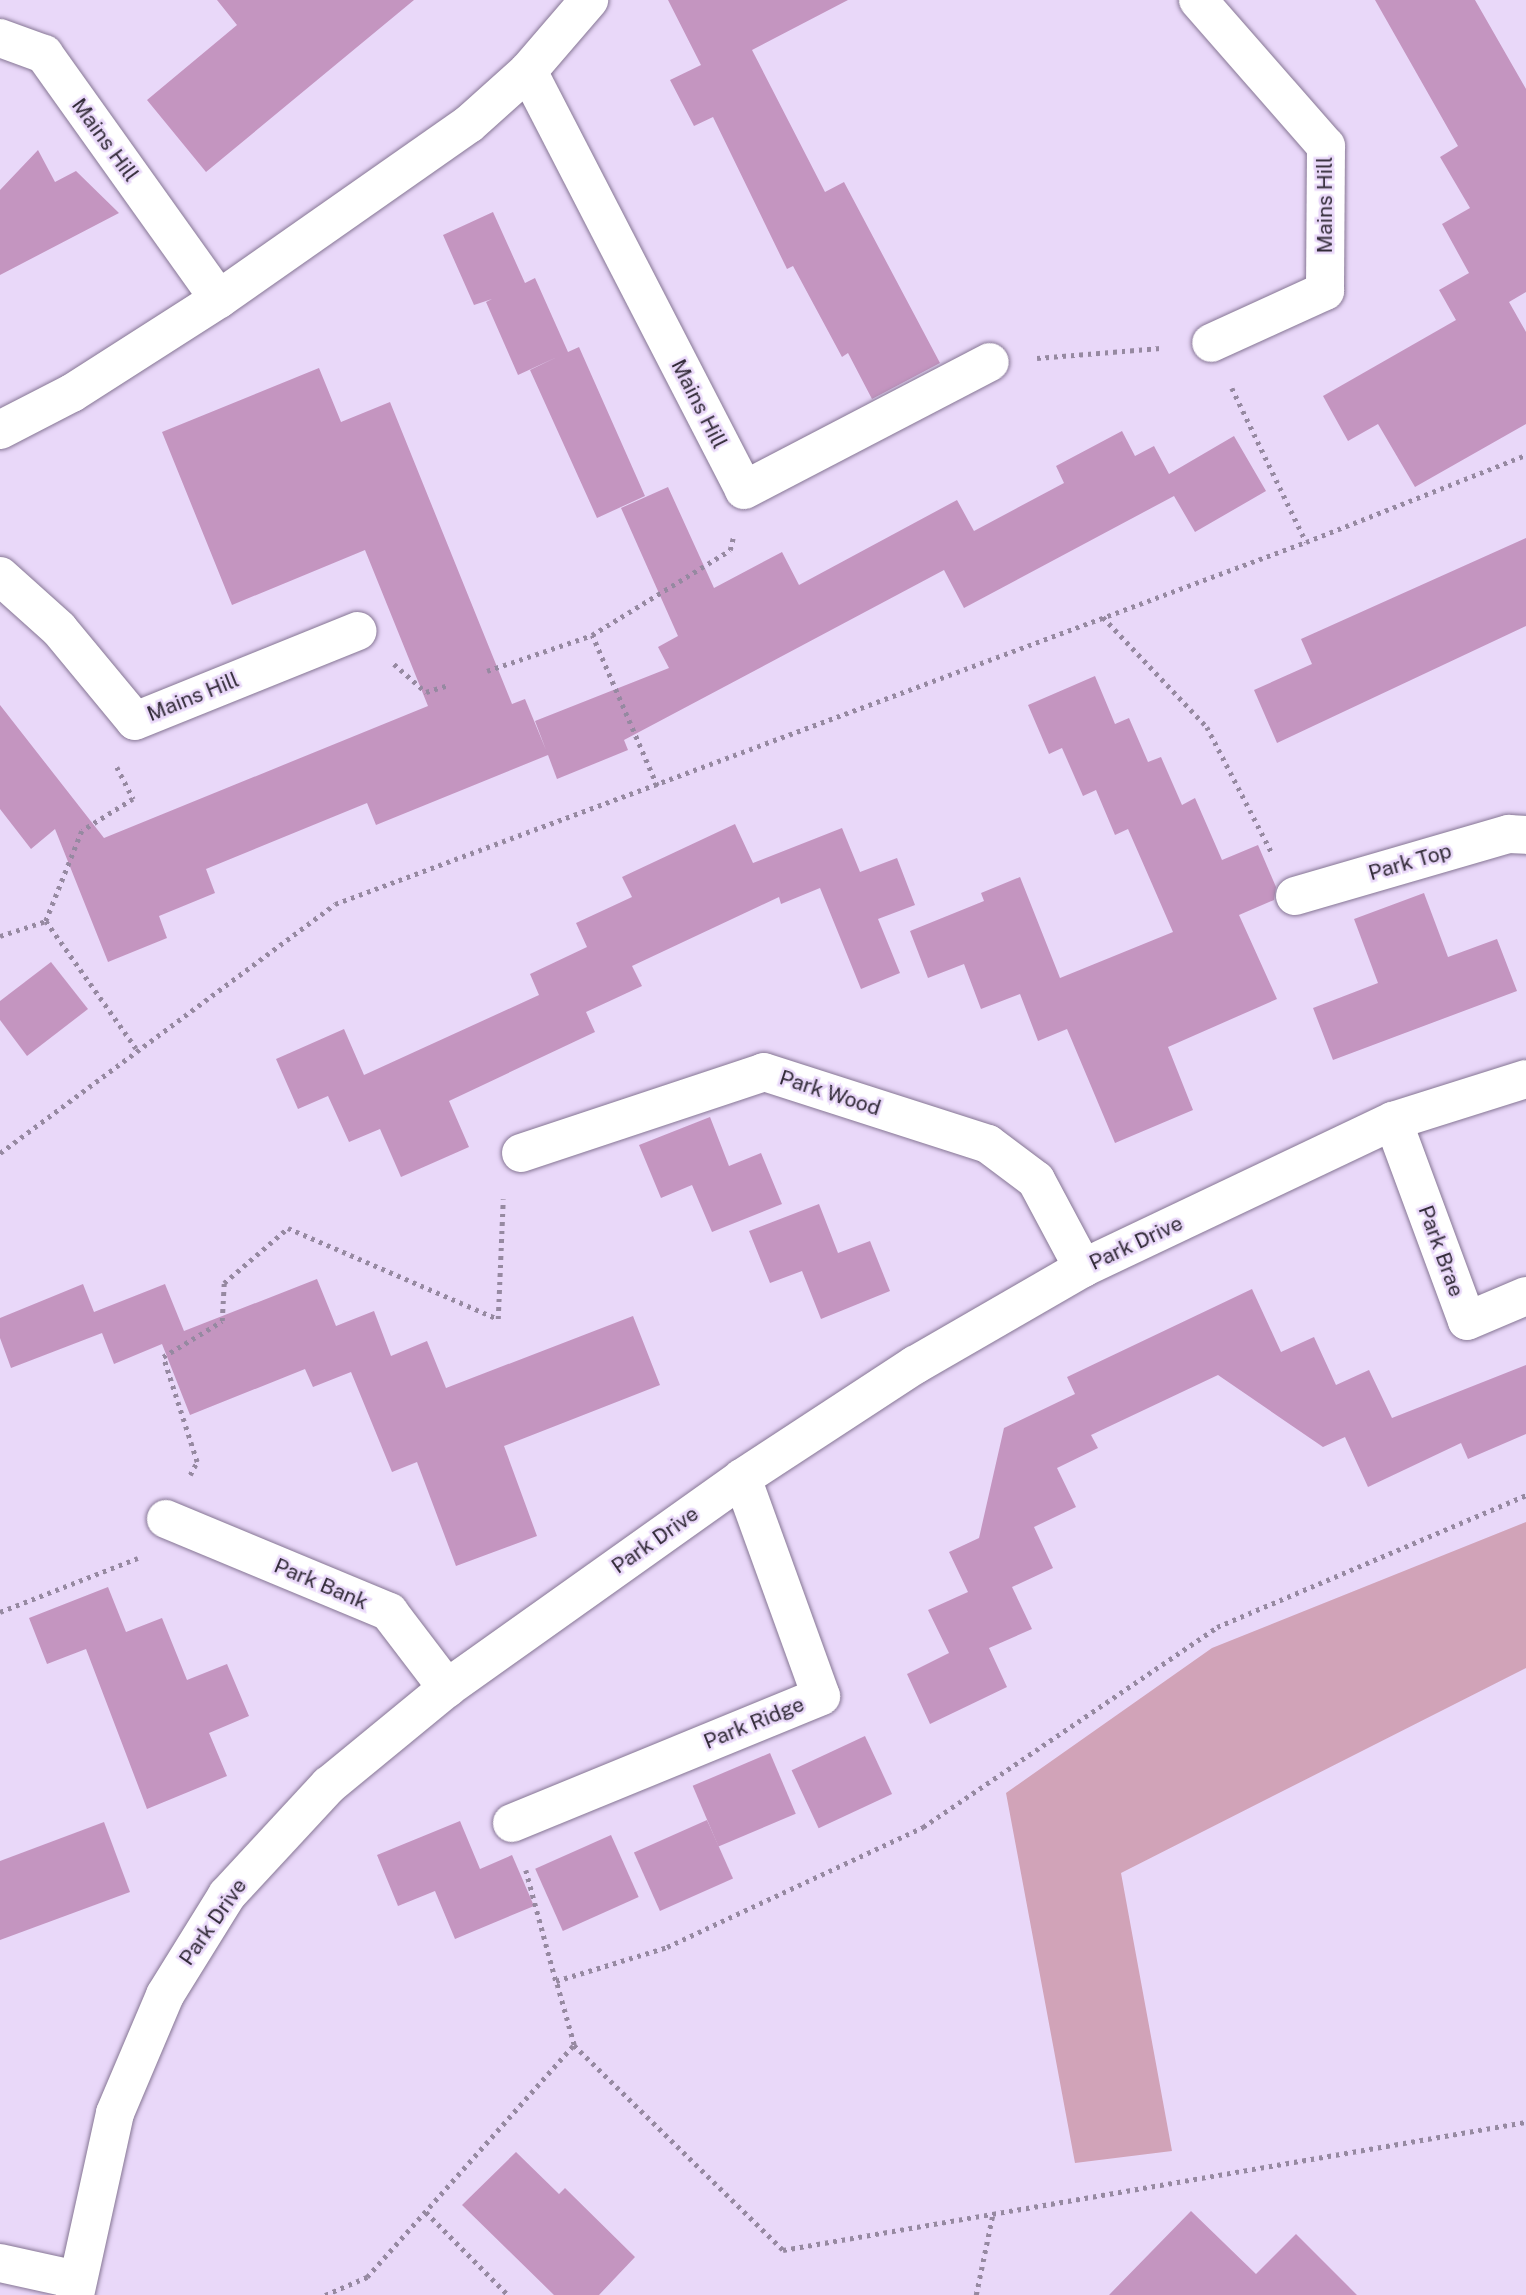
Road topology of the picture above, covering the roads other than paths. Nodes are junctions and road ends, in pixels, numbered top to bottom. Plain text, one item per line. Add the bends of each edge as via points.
1 (589, 0) edge
2 (1198, 0) edge
3 (0, 38) edge
4 (528, 71) junction
5 (219, 299) junction
6 (1211, 343) road end
7 (990, 362) road end
8 (0, 430) edge
9 (0, 576) edge
10 (358, 631) road end
11 (1526, 835) edge
12 (1295, 896) road end
13 (1526, 1079) edge
14 (1393, 1122) junction
15 (521, 1153) road end
16 (1083, 1268) junction
17 (1526, 1296) edge
18 (742, 1478) junction
19 (166, 1519) road end
20 (447, 1688) junction
21 (512, 1823) road end
22 (0, 2263) edge
23 (76, 2288) edge

1 - 4 street
2 - 6 street, Mains Hill via 1326,146 1325,291
3 - 5 street, Mains Hill via 44,54
4 - 5 street via 469,124
4 - 7 street, Mains Hill via 744,490
5 - 8 street via 72,393
9 - 10 street, Mains Hill via 59,629 135,721
11 - 12 street, Park Top via 1509,834
13 - 14 street, Park Drive
14 - 16 street, Park Drive
14 - 17 street, Park Brae via 1467,1321
15 - 16 street, Park Wood via 764,1072 988,1144 1036,1180
16 - 18 street, Park Drive via 915,1364
18 - 20 street, Park Drive
18 - 21 street, Park Ridge via 821,1696
19 - 20 street, Park Bank via 389,1612
20 - 23 street, Park Drive via 329,1785 227,1895 165,1995 115,2113
22 - 23 street

